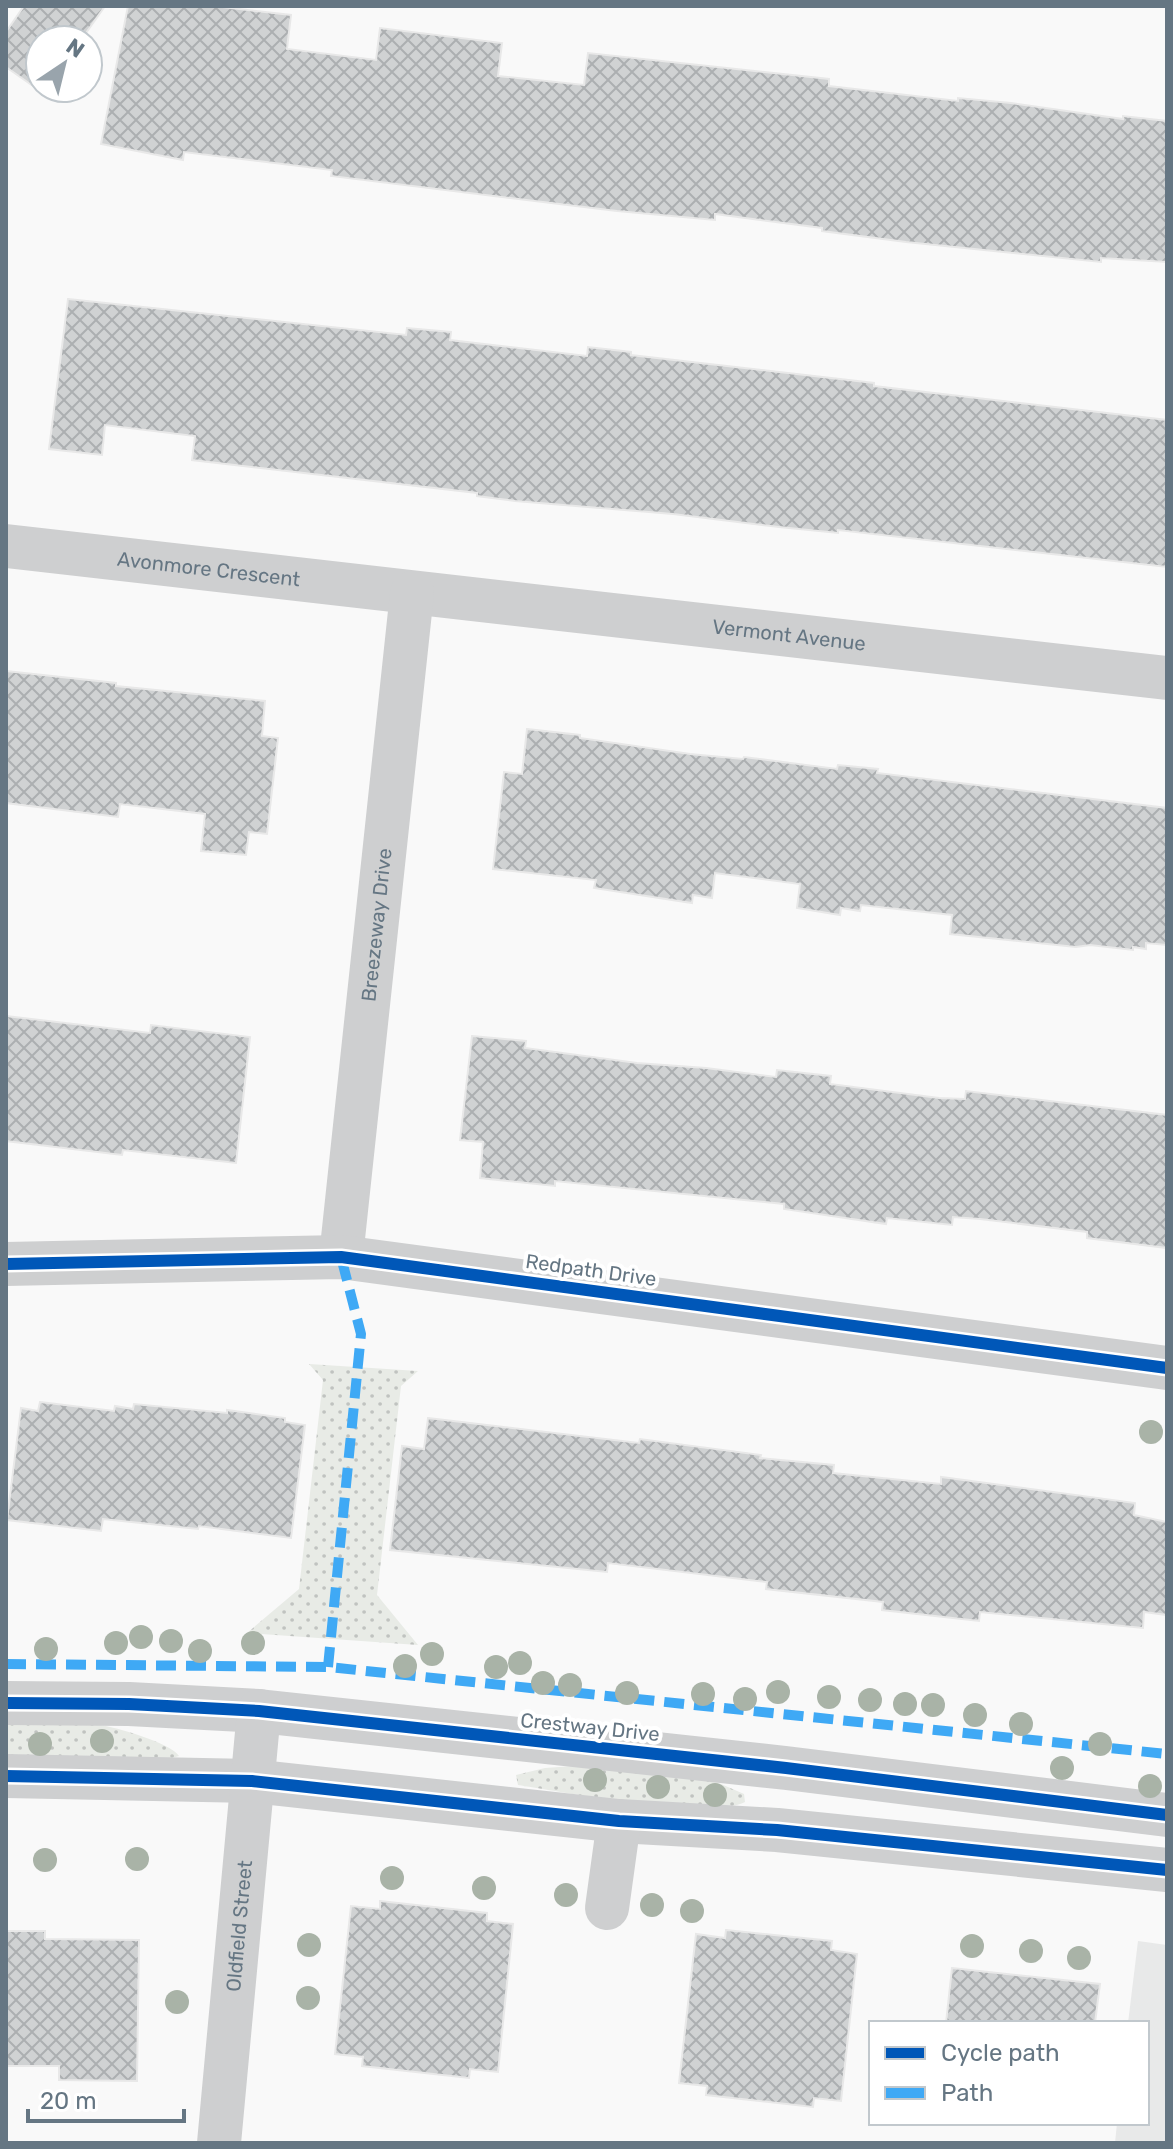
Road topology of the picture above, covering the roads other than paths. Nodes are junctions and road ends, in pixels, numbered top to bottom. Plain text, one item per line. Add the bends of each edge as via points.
1 (6, 546) edge
2 (412, 593) junction
3 (1167, 678) edge
4 (341, 1257) junction
5 (6, 1264) edge
6 (1167, 1368) edge
7 (6, 1703) edge
8 (259, 1711) junction
9 (6, 1776) edge
10 (252, 1781) junction
11 (1167, 1815) edge
12 (619, 1821) junction
13 (1167, 1870) edge
14 (607, 1908) dead end
15 (219, 2143) edge

1 - 2 street, Avonmore Crescent
2 - 3 street, Vermont Avenue
2 - 4 street, Breezeway Drive
4 - 5 street, Redpath Drive
4 - 6 street, Redpath Drive
7 - 8 street, Crestway Drive
8 - 10 street, Oldfield Street
8 - 11 street, Crestway Drive
9 - 10 street
10 - 12 street
10 - 15 street, Oldfield Street
12 - 13 street via 777,1830
12 - 14 street

